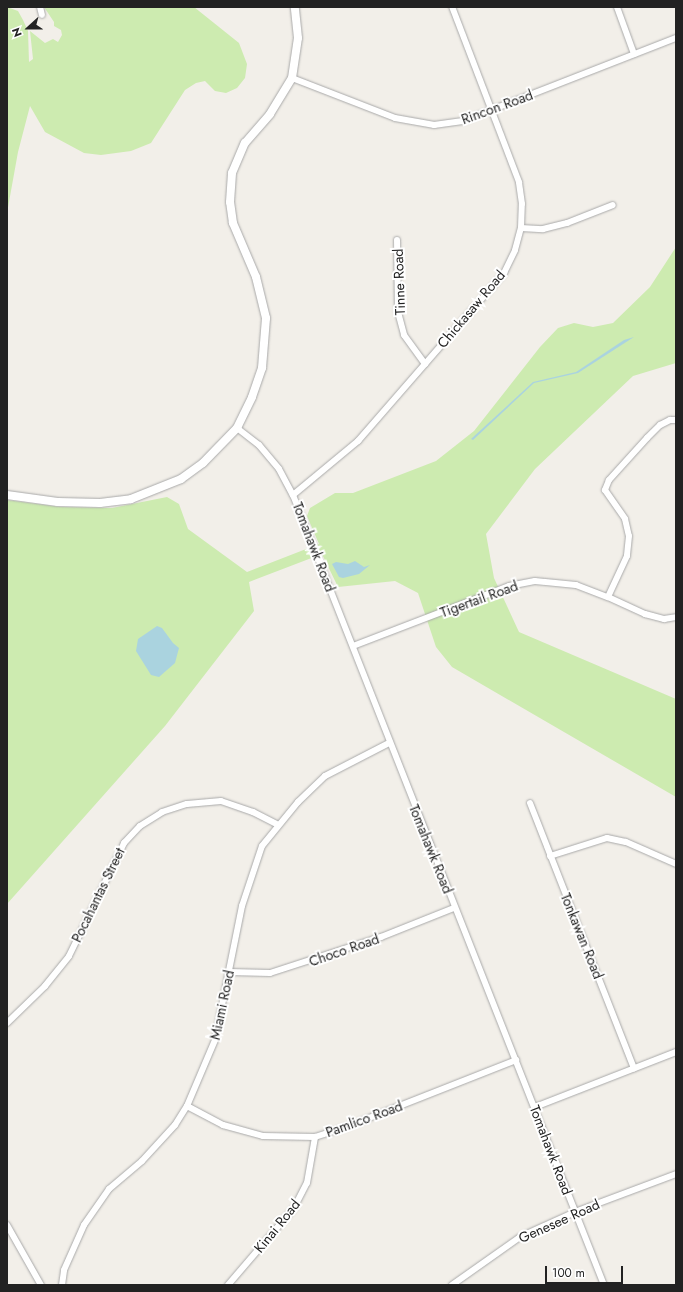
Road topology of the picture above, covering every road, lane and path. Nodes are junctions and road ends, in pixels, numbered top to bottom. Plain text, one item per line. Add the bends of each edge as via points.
1 (40, 7) edge
2 (294, 7) edge
3 (452, 7) edge
4 (617, 7) edge
5 (42, 15) dead end
6 (676, 38) edge
7 (634, 54) junction
8 (292, 78) junction
9 (491, 111) junction
10 (613, 205) dead end
11 (521, 228) junction
12 (397, 240) dead end
13 (425, 364) junction
14 (676, 420) edge
15 (237, 428) junction
16 (7, 495) edge
17 (293, 495) junction
18 (608, 597) junction
19 (676, 617) edge
20 (352, 646) junction
21 (389, 742) junction
22 (530, 803) dead end
23 (278, 825) junction
24 (550, 856) junction
25 (676, 864) edge
26 (454, 908) junction
27 (229, 972) junction
28 (7, 1023) edge
29 (676, 1052) edge
30 (516, 1060) junction
31 (634, 1068) junction
32 (187, 1106) junction
33 (535, 1107) junction
34 (315, 1137) junction
35 (676, 1174) edge
36 (575, 1212) junction
37 (7, 1225) edge
38 (41, 1285) edge
39 (62, 1285) edge
40 (228, 1285) edge
41 (452, 1285) edge
42 (604, 1285) edge

1 - 5 street
2 - 8 street via 298,38
3 - 9 street, Chickasaw Road
4 - 7 street
6 - 7 street, Rincon Road
7 - 9 street, Rincon Road
8 - 9 street, Rincon Road via 395,118 434,125 463,122
8 - 15 street via 270,114 245,143 232,173 230,202 233,223 256,277 266,318 262,368
9 - 11 street, Chickasaw Road via 519,182 522,204
10 - 11 street via 567,222 543,228
11 - 13 street, Chickasaw Road via 515,250 504,273
12 - 13 street, Tinne Road via 398,312 404,335
13 - 17 street, Chickasaw Road via 358,441
14 - 18 street via 660,425 609,480 605,490 625,519 629,536 627,556
15 - 16 street via 203,463 181,479 131,499 100,503 58,502
15 - 17 street, Tomahawk Road via 264,451 279,469
17 - 20 street, Tomahawk Road
18 - 19 street, Tigertail Road via 645,614 664,619
18 - 20 street, Tigertail Road via 576,585 535,580 509,586
20 - 21 street, Tomahawk Road
21 - 23 street, Miami Road via 325,776
21 - 26 street, Tomahawk Road
22 - 24 street, Tonkawan Road
23 - 27 street, Miami Road via 262,846 254,864 242,906
23 - 28 street, Pocahantas Street via 253,812 221,801 187,804 162,812 140,826 124,843 68,956 45,986
24 - 25 street via 607,838 626,842
24 - 31 street, Tonkawan Road
26 - 27 street, Choco Road via 382,937 277,971
26 - 30 street, Tomahawk Road
27 - 32 street, Miami Road via 215,1040
29 - 31 street
30 - 33 street, Tomahawk Road
30 - 34 street, Pamlico Road
31 - 33 street
32 - 34 street, Pamlico Road via 223,1125 263,1136
32 - 39 street, Miami Road via 175,1125 142,1161 109,1189 84,1225 64,1270
33 - 36 street, Tomahawk Road
34 - 40 street, Kinai Road via 307,1183 294,1208
35 - 36 street, Genesee Road
36 - 41 street, Genesee Road via 520,1237
36 - 42 street, Tomahawk Road
37 - 38 street

